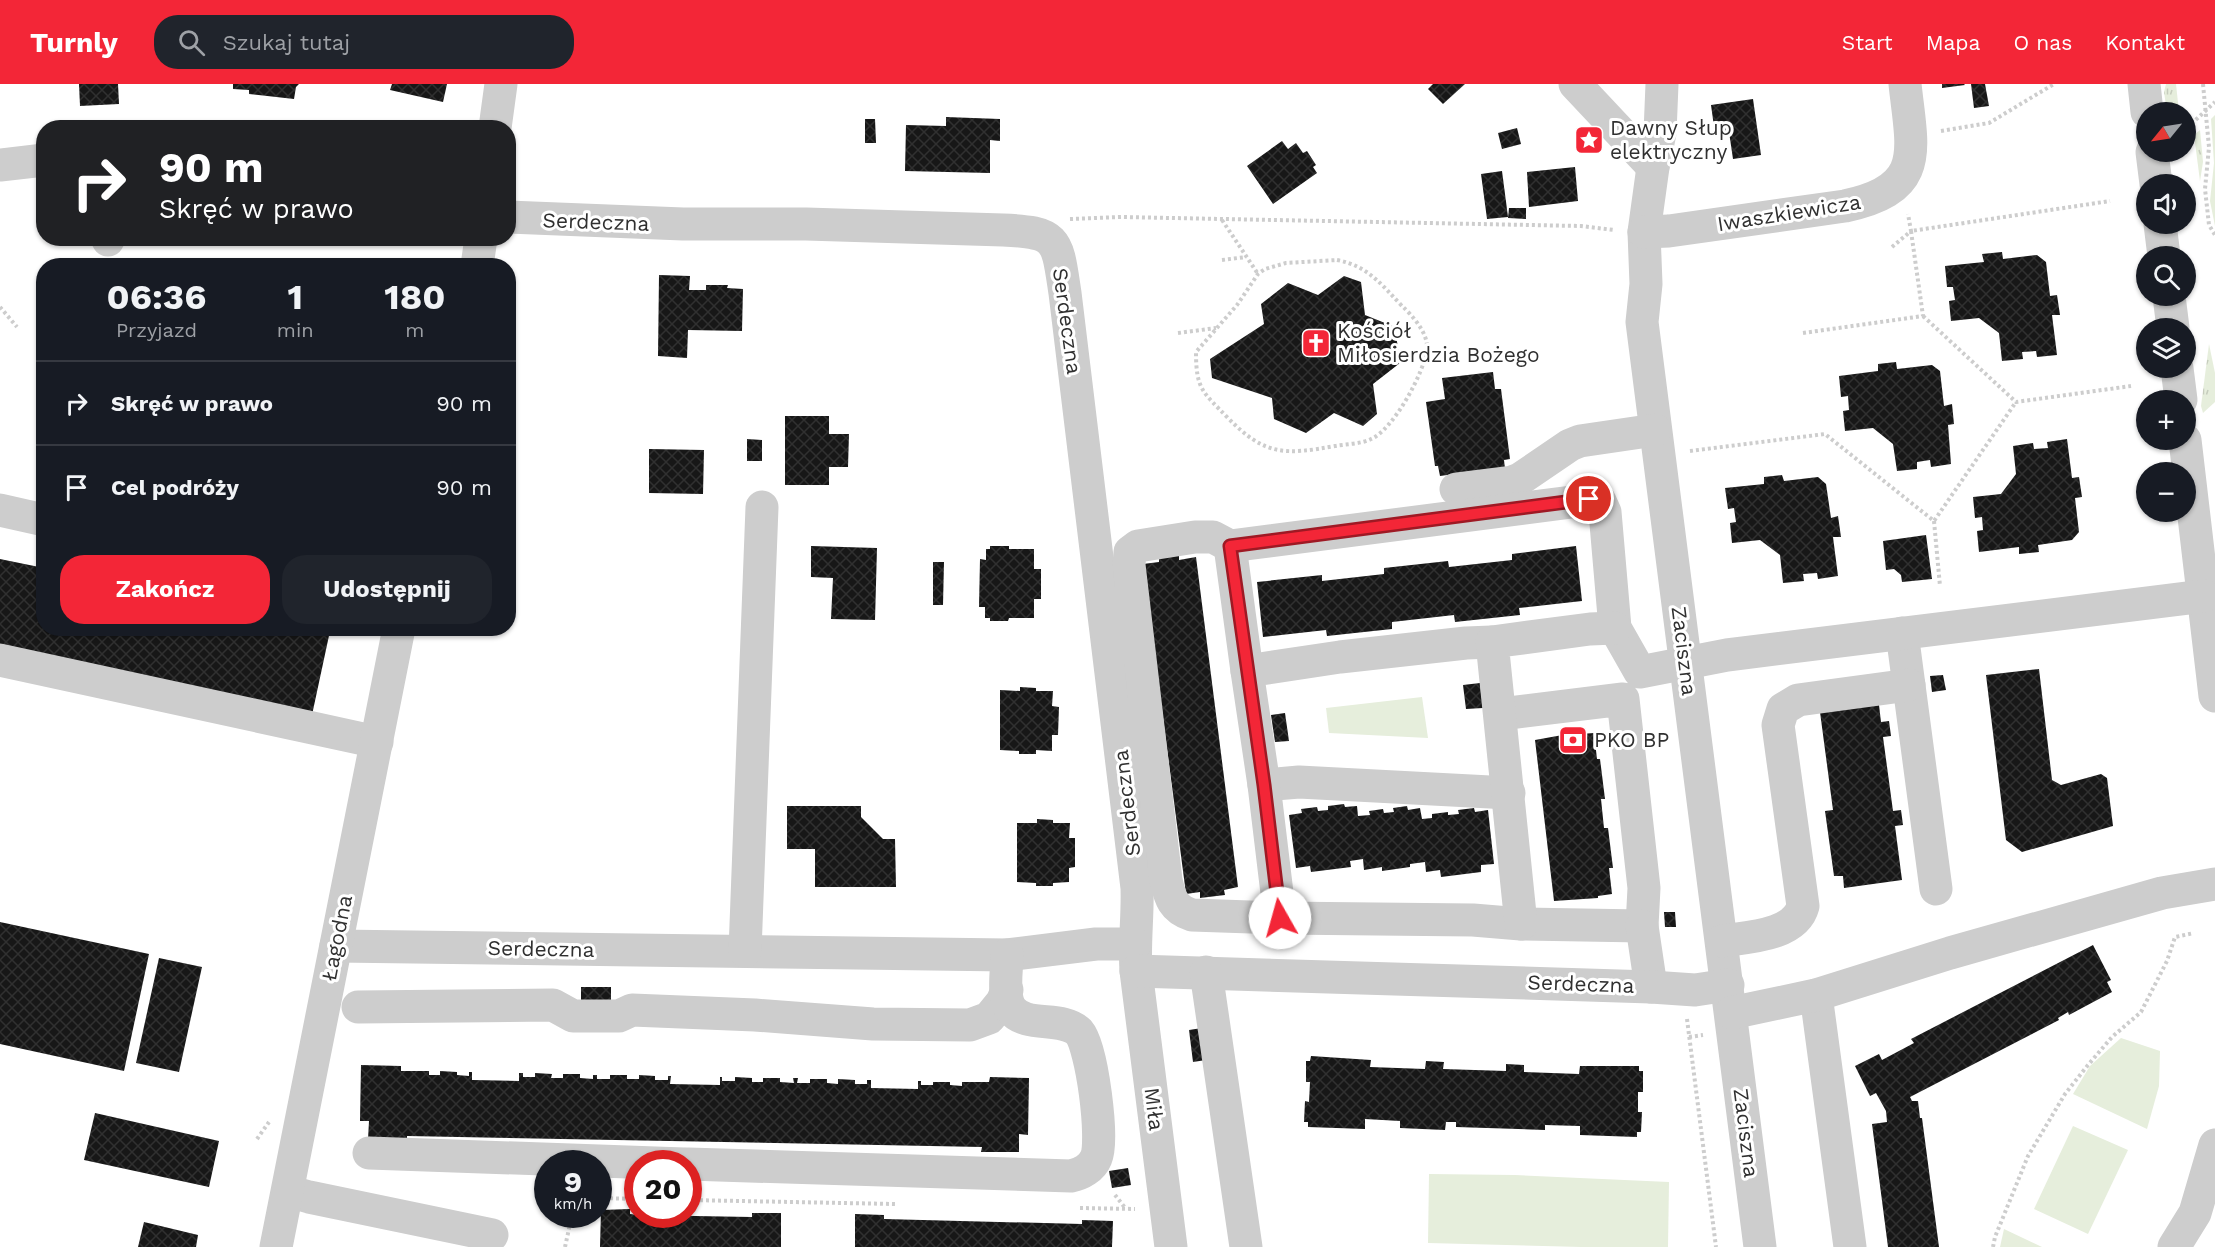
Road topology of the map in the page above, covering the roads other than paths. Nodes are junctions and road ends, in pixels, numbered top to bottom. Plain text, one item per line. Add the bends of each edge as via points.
1 (501, 84) edge
2 (1575, 84) edge
3 (1662, 84) edge
4 (1905, 84) edge
5 (2144, 84) edge
6 (2146, 102) edge
7 (496, 120) edge
8 (36, 161) edge
9 (0, 165) edge
10 (1653, 167) junction
11 (516, 218) edge
12 (1634, 232) junction
13 (1655, 430) junction
14 (2187, 450) edge
15 (1456, 489) dead end
16 (762, 507) dead end
17 (0, 510) edge
18 (36, 518) edge
19 (1230, 546) junction
20 (2204, 596) junction
21 (1615, 628) junction
22 (1902, 633) junction
23 (397, 636) edge
24 (1492, 642) junction
25 (0, 660) edge
26 (1685, 663) junction
27 (1247, 671) junction
28 (1640, 672) junction
29 (1909, 685) junction
30 (2215, 696) edge
31 (1623, 699) junction
32 (1501, 714) junction
33 (377, 742) junction
34 (1264, 785) junction
35 (1509, 793) junction
36 (2215, 884) edge
37 (1936, 889) dead end
38 (1280, 918) junction
39 (1521, 924) junction
40 (1642, 926) junction
41 (1722, 941) junction
42 (336, 946) junction
43 (745, 951) junction
44 (1007, 955) junction
45 (1135, 957) junction
46 (1206, 972) junction
47 (1651, 987) junction
48 (1007, 990) junction
49 (1816, 995) junction
50 (1730, 999) junction
51 (358, 1007) dead end
52 (2215, 1145) edge
53 (369, 1153) dead end
54 (624, 1162) edge
55 (702, 1164) edge
56 (288, 1191) junction
57 (2205, 1206) edge
58 (492, 1235) dead end
59 (276, 1247) edge
60 (1171, 1247) edge
61 (1246, 1247) edge
62 (1760, 1247) edge
63 (1850, 1247) edge
64 (2174, 1247) edge

1 - 7 street
2 - 10 street
3 - 10 street, Zaciszna via 1660,133
4 - 12 street, Iwaszkiewicza via 1912,154 1903,177 1890,191 1863,202 1669,231
5 - 6 street
8 - 9 street
10 - 12 street, Zaciszna
11 - 45 street, Serdeczna via 1003,230 1047,236 1060,260 1065,293 1136,876
12 - 13 street, Zaciszna via 1646,284 1642,322
13 - 15 street via 1580,441 1520,479
13 - 26 street, Zaciszna
14 - 20 street
16 - 43 street
17 - 18 street
19 - 21 street via 1595,499 1605,512
19 - 27 street
19 - 38 street via 1213,537 1195,537 1138,546 1130,552 1166,880 1171,901 1183,912
20 - 22 street
20 - 30 street
21 - 24 street
21 - 28 street
22 - 26 street
22 - 29 street
23 - 33 street, Łagodna
24 - 27 street via 1352,655
24 - 32 street
25 - 33 street
26 - 28 street
26 - 41 street, Zaciszna
27 - 34 street
28 - 31 street
29 - 37 street
29 - 41 street via 1798,700 1783,710 1779,733 1803,906 1797,918 1782,928
31 - 32 street
31 - 40 street via 1644,888
32 - 35 street
33 - 42 street, Łagodna
34 - 35 street via 1299,782
34 - 38 street
35 - 39 street
36 - 49 street, Serdeczna via 2162,893
38 - 39 street
39 - 40 street
40 - 47 street
41 - 50 street, Zaciszna
42 - 43 street, Serdeczna
42 - 56 street, Łagodna
43 - 44 street, Serdeczna
44 - 45 street, Serdeczna via 1096,944
44 - 48 street
45 - 46 street, Serdeczna
45 - 60 street, Miła
46 - 47 street, Serdeczna
46 - 61 street
47 - 50 street, Serdeczna via 1695,990
48 - 51 street via 989,1018 970,1025 873,1024 755,1014 632,1010 619,1016 573,1016 553,1005
48 - 55 street via 1009,1006 1015,1014 1070,1025 1085,1040 1093,1071 1099,1140 1096,1159 1089,1168 1071,1176
49 - 50 street, Serdeczna
49 - 63 street
50 - 62 street, Zaciszna
52 - 57 street
53 - 54 street
56 - 58 street
56 - 59 street, Łagodna
57 - 64 street

